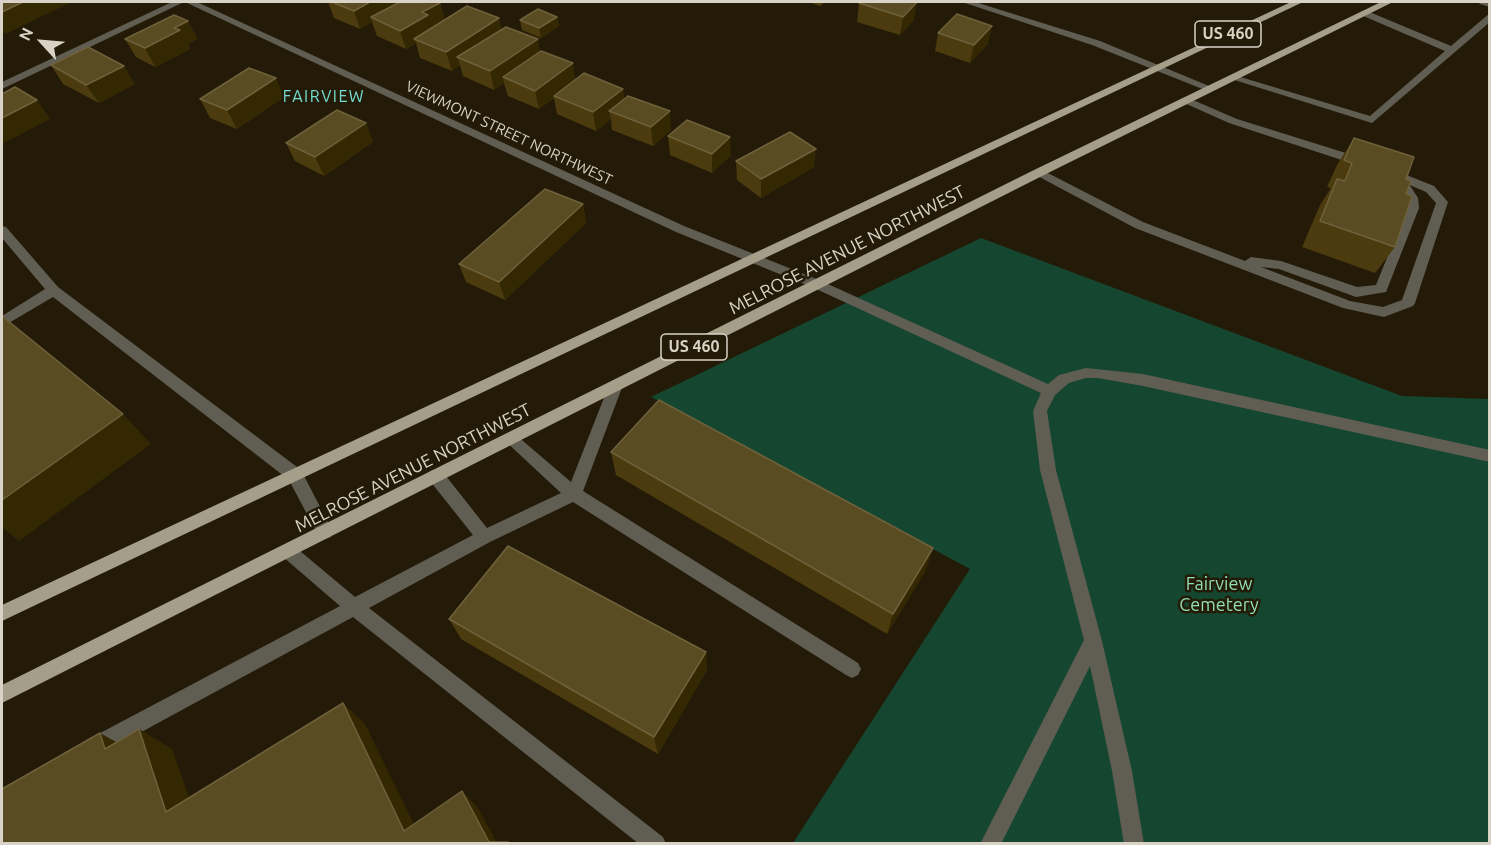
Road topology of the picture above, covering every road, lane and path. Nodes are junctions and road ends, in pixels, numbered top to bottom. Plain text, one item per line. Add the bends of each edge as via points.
1 (179, 2) edge
2 (190, 2) edge
3 (967, 2) edge
4 (1298, 2) edge
5 (1388, 2) edge
6 (1483, 2) edge
7 (1490, 4) edge
8 (1364, 13) junction
9 (1490, 16) edge
10 (1452, 50) junction
11 (1159, 67) junction
12 (1233, 78) junction
13 (2, 86) edge
14 (1209, 88) junction
15 (1186, 100) junction
16 (1310, 146) junction
17 (1038, 173) junction
18 (2, 230) edge
19 (1225, 258) junction
20 (752, 259) junction
21 (819, 285) junction
22 (53, 290) junction
23 (2, 322) edge
24 (616, 385) junction
25 (1050, 391) junction
26 (511, 439) junction
27 (1490, 456) edge
28 (295, 475) junction
29 (436, 477) junction
30 (574, 494) junction
31 (325, 532) junction
32 (484, 537) junction
33 (288, 551) junction
34 (354, 607) junction
35 (2, 613) edge
36 (1093, 642) junction
37 (852, 669) dead end
38 (2, 694) edge
39 (74, 758) edge
40 (657, 843) edge
41 (990, 843) edge
42 (1134, 843) edge

1 - 13 street
2 - 20 street, VIEWMONT STREET NORTHWEST via 584,186
3 - 11 street
4 - 11 main road, MELROSE AVENUE NORTHWEST / US 460
5 - 8 main road, MELROSE AVENUE NORTHWEST / US 460
6 - 7 street
8 - 10 street
8 - 12 main road, MELROSE AVENUE NORTHWEST / US 460
9 - 10 street
10 - 12 street via 1372,120
11 - 14 street
11 - 20 main road, MELROSE AVENUE NORTHWEST / US 460
12 - 14 main road, MELROSE AVENUE NORTHWEST / US 460
14 - 15 main road, MELROSE AVENUE NORTHWEST / US 460
15 - 16 street via 1233,121
15 - 17 main road, MELROSE AVENUE NORTHWEST / US 460
16 - 19 street via 1333,160 1400,183 1412,198 1413,208 1381,289 1356,292 1281,265
16 - 19 street via 1408,178 1430,189 1442,202 1408,303 1384,312 1348,305
17 - 19 street via 1139,225
17 - 21 main road, MELROSE AVENUE NORTHWEST / US 460
18 - 22 street
20 - 21 street, VIEWMONT STREET NORTHWEST
20 - 28 main road, MELROSE AVENUE NORTHWEST / US 460
21 - 24 main road, MELROSE AVENUE NORTHWEST / US 460
21 - 25 street, VIEWMONT STREET NORTHWEST
22 - 23 street
22 - 28 street
24 - 26 main road, MELROSE AVENUE NORTHWEST / US 460
24 - 30 street
25 - 27 street via 1064,379 1086,373 1109,375
25 - 36 street via 1040,411 1048,470
26 - 29 main road, MELROSE AVENUE NORTHWEST / US 460
26 - 30 street
28 - 31 street
28 - 35 main road, MELROSE AVENUE NORTHWEST / US 460
29 - 31 main road, MELROSE AVENUE NORTHWEST / US 460
29 - 32 street
30 - 32 street
30 - 37 street
31 - 33 main road, MELROSE AVENUE NORTHWEST / US 460
32 - 34 street
33 - 34 street
33 - 38 main road, MELROSE AVENUE NORTHWEST / US 460
34 - 39 street
34 - 40 street
36 - 41 street
36 - 42 street

